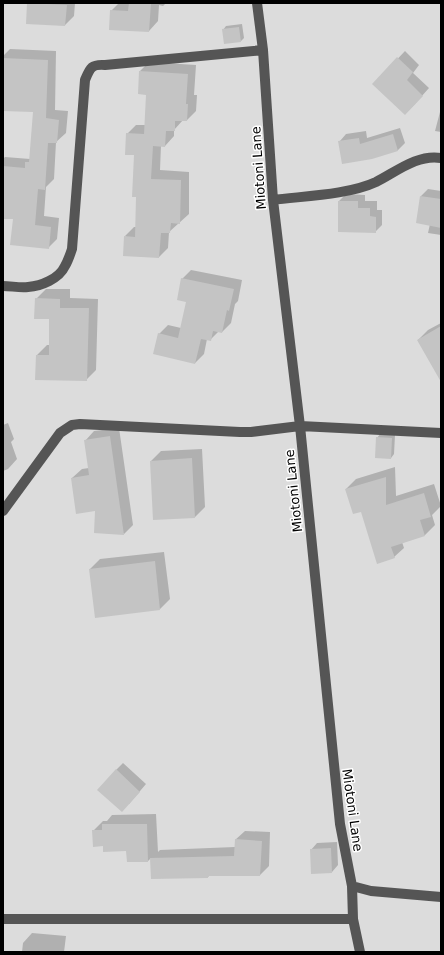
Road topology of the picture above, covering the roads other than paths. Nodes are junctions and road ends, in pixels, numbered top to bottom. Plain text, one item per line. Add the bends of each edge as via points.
1 (257, 3) edge
2 (263, 50) junction
3 (441, 158) edge
4 (273, 200) junction
5 (3, 286) edge
6 (300, 426) junction
7 (441, 433) edge
8 (3, 511) edge
9 (352, 886) junction
10 (441, 897) edge
11 (3, 919) edge
12 (353, 919) junction
13 (360, 952) edge

1 - 2 street, Miotoni Lane
2 - 4 street, Miotoni Lane
2 - 5 street via 97,64 91,67 85,80 72,249 65,268 50,280 28,288
3 - 4 street via 424,158 374,183 349,191
4 - 6 street, Miotoni Lane
6 - 7 street
6 - 8 street via 251,432 72,425 60,433
6 - 9 street, Miotoni Lane via 340,824
9 - 10 street via 371,891
9 - 12 street, Miotoni Lane
11 - 12 street
12 - 13 street, Miotoni Lane

